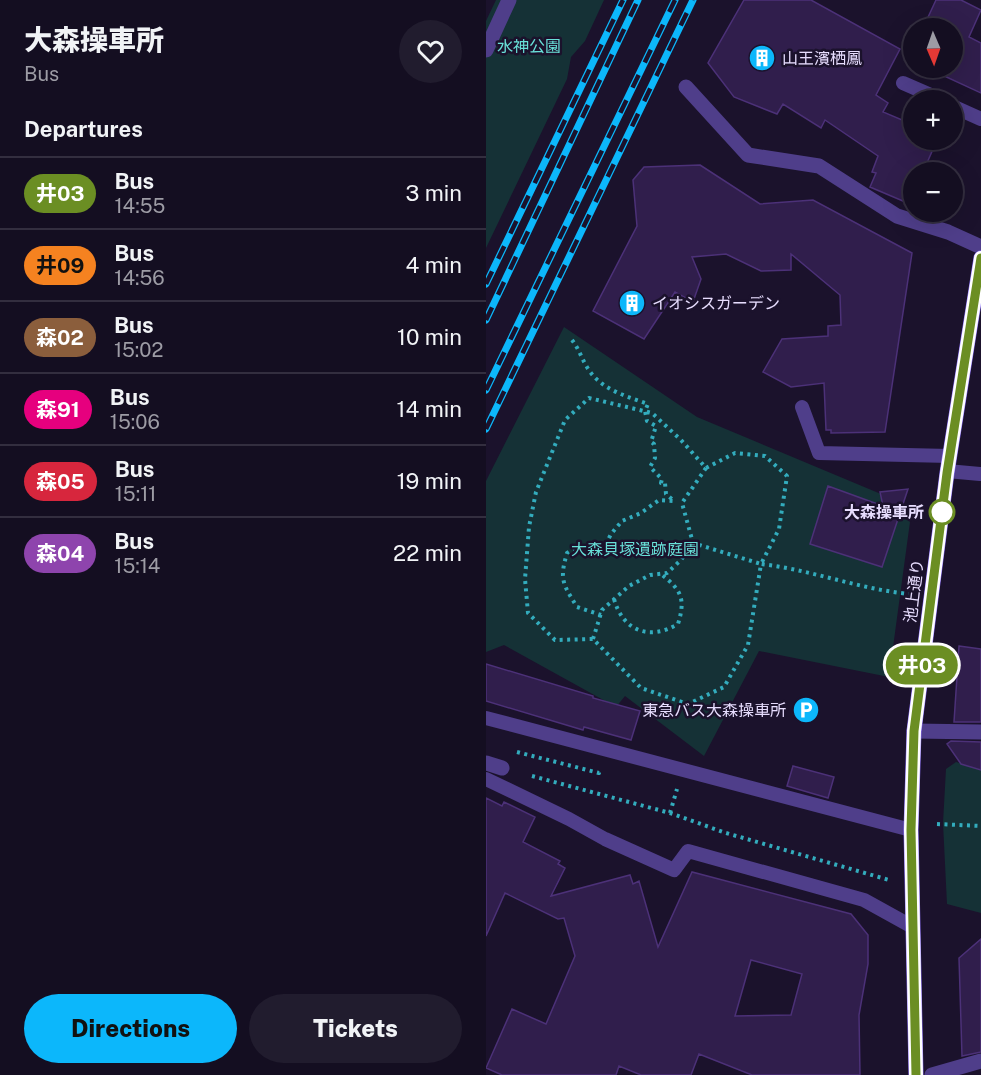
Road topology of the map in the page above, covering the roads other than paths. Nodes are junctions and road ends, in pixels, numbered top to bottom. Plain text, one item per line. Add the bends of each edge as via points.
1 (509, 0) edge
2 (486, 50) edge
3 (903, 83) dead end
4 (686, 87) dead end
5 (919, 90) edge
6 (963, 111) edge
7 (981, 119) edge
8 (981, 247) edge
9 (981, 258) edge
10 (802, 407) dead end
11 (949, 464) junction
12 (980, 474) dead end
13 (486, 718) edge
14 (914, 731) junction
15 (981, 732) edge
16 (486, 764) edge
17 (502, 768) road end
18 (486, 779) edge
19 (911, 830) junction
20 (912, 926) junction
21 (981, 1061) edge
22 (916, 1075) edge
23 (932, 1075) edge

1 - 2 street
3 - 5 lane
4 - 8 street via 748,155 819,166 897,216
6 - 7 lane
9 - 11 main road, 池上通り
10 - 11 lane via 819,453
11 - 12 lane
11 - 14 main road, 池上通り
13 - 19 lane
14 - 15 street
14 - 19 main road, 池上通り
16 - 17 street
18 - 20 lane via 674,870 688,851 864,900
19 - 20 main road, 池上通り
20 - 22 main road, 池上通り
21 - 23 street

